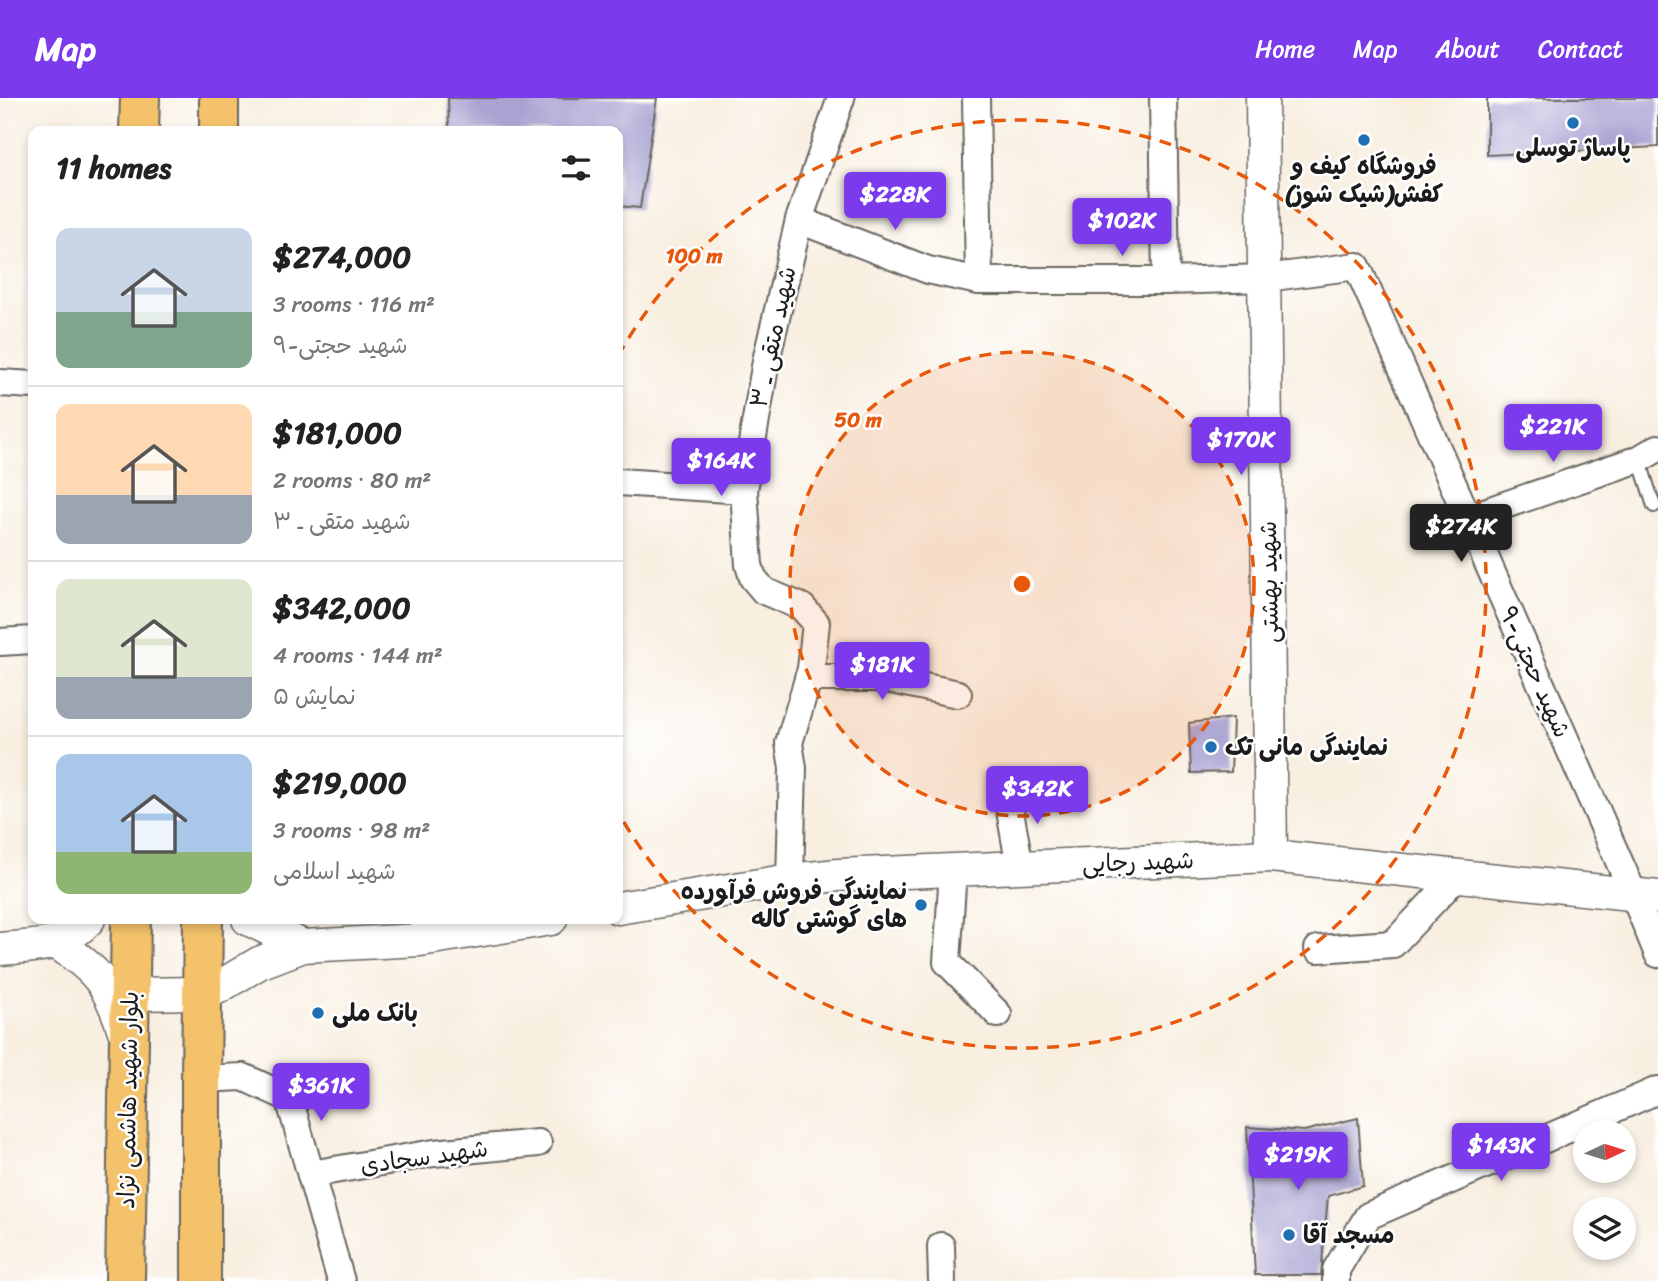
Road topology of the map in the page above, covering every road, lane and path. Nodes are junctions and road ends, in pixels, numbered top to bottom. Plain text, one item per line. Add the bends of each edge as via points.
1 (140, 98) edge
2 (219, 98) edge
3 (841, 98) edge
4 (976, 98) edge
5 (1163, 98) edge
6 (1262, 98) edge
7 (139, 126) edge
8 (219, 126) edge
9 (799, 220) junction
10 (1266, 278) junction
11 (979, 281) junction
12 (1166, 281) junction
13 (0, 383) edge
14 (28, 385) edge
15 (1648, 454) edge
16 (623, 482) edge
17 (744, 490) junction
18 (1654, 506) dead end
19 (1467, 518) junction
20 (28, 640) edge
21 (0, 642) edge
22 (808, 678) junction
23 (958, 694) dead end
24 (1007, 794) dead end
25 (1272, 856) junction
26 (1020, 867) junction
27 (953, 870) junction
28 (1458, 876) junction
29 (789, 880) junction
30 (1650, 890) edge
31 (623, 907) edge
32 (84, 924) edge
33 (131, 924) edge
34 (204, 924) edge
35 (258, 924) edge
36 (486, 924) edge
37 (420, 929) edge
38 (57, 943) junction
39 (303, 946) junction
40 (0, 949) edge
41 (1318, 949) dead end
42 (1658, 954) edge
43 (202, 993) junction
44 (131, 994) junction
45 (998, 1014) dead end
46 (128, 1044) junction
47 (201, 1079) junction
48 (1658, 1090) edge
49 (538, 1143) dead end
50 (311, 1174) junction
51 (940, 1246) dead end
52 (125, 1281) edge
53 (201, 1281) edge
54 (341, 1281) edge
55 (942, 1281) edge
56 (1336, 1281) edge

1 - 7 main road
2 - 8 main road
3 - 9 street, شهید متقی ـ ۳
4 - 11 street
5 - 12 street
6 - 10 street, شهید بهشتی
9 - 11 street via 928,270
9 - 17 street, شهید متقی ـ ۳ via 766,361
10 - 12 street
10 - 19 street, شهید حجتی-۹ via 1357,266
10 - 25 street, شهید بهشتی
11 - 12 street
13 - 14 street
15 - 18 lane
15 - 19 street
16 - 17 street
17 - 22 street, شهید متقی ـ ۳ via 753,579 764,592 802,607 816,623
19 - 30 street, شهید حجتی-۹
20 - 21 street
22 - 23 street via 882,678
22 - 29 street, شهید متقی ـ ۳ via 789,743 793,768
24 - 26 street
25 - 26 street, شهید رجایی
25 - 28 street, شهید رجایی
26 - 27 street, شهید رجایی
27 - 29 street, شهید رجایی
27 - 45 street via 947,962
28 - 30 street, شهید رجایی
28 - 41 street via 1393,944
29 - 31 street, شهید رجایی
30 - 42 street, شهید حجتی-۹
32 - 38 street
33 - 44 main road, بلوار شهید هاشمی نژاد
34 - 43 main road
35 - 39 street
36 - 37 street
37 - 39 street
38 - 40 street
38 - 46 street via 98,974 117,1009
39 - 43 street
43 - 44 street
43 - 47 main road
44 - 46 main road, بلوار شهید هاشمی نژاد
46 - 52 main road, بلوار شهید هاشمی نژاد
47 - 50 street via 243,1077 289,1098
47 - 53 main road
48 - 56 street via 1368,1216 1335,1270
49 - 50 street, شهید سجادی via 434,1153
50 - 54 street
51 - 55 street

